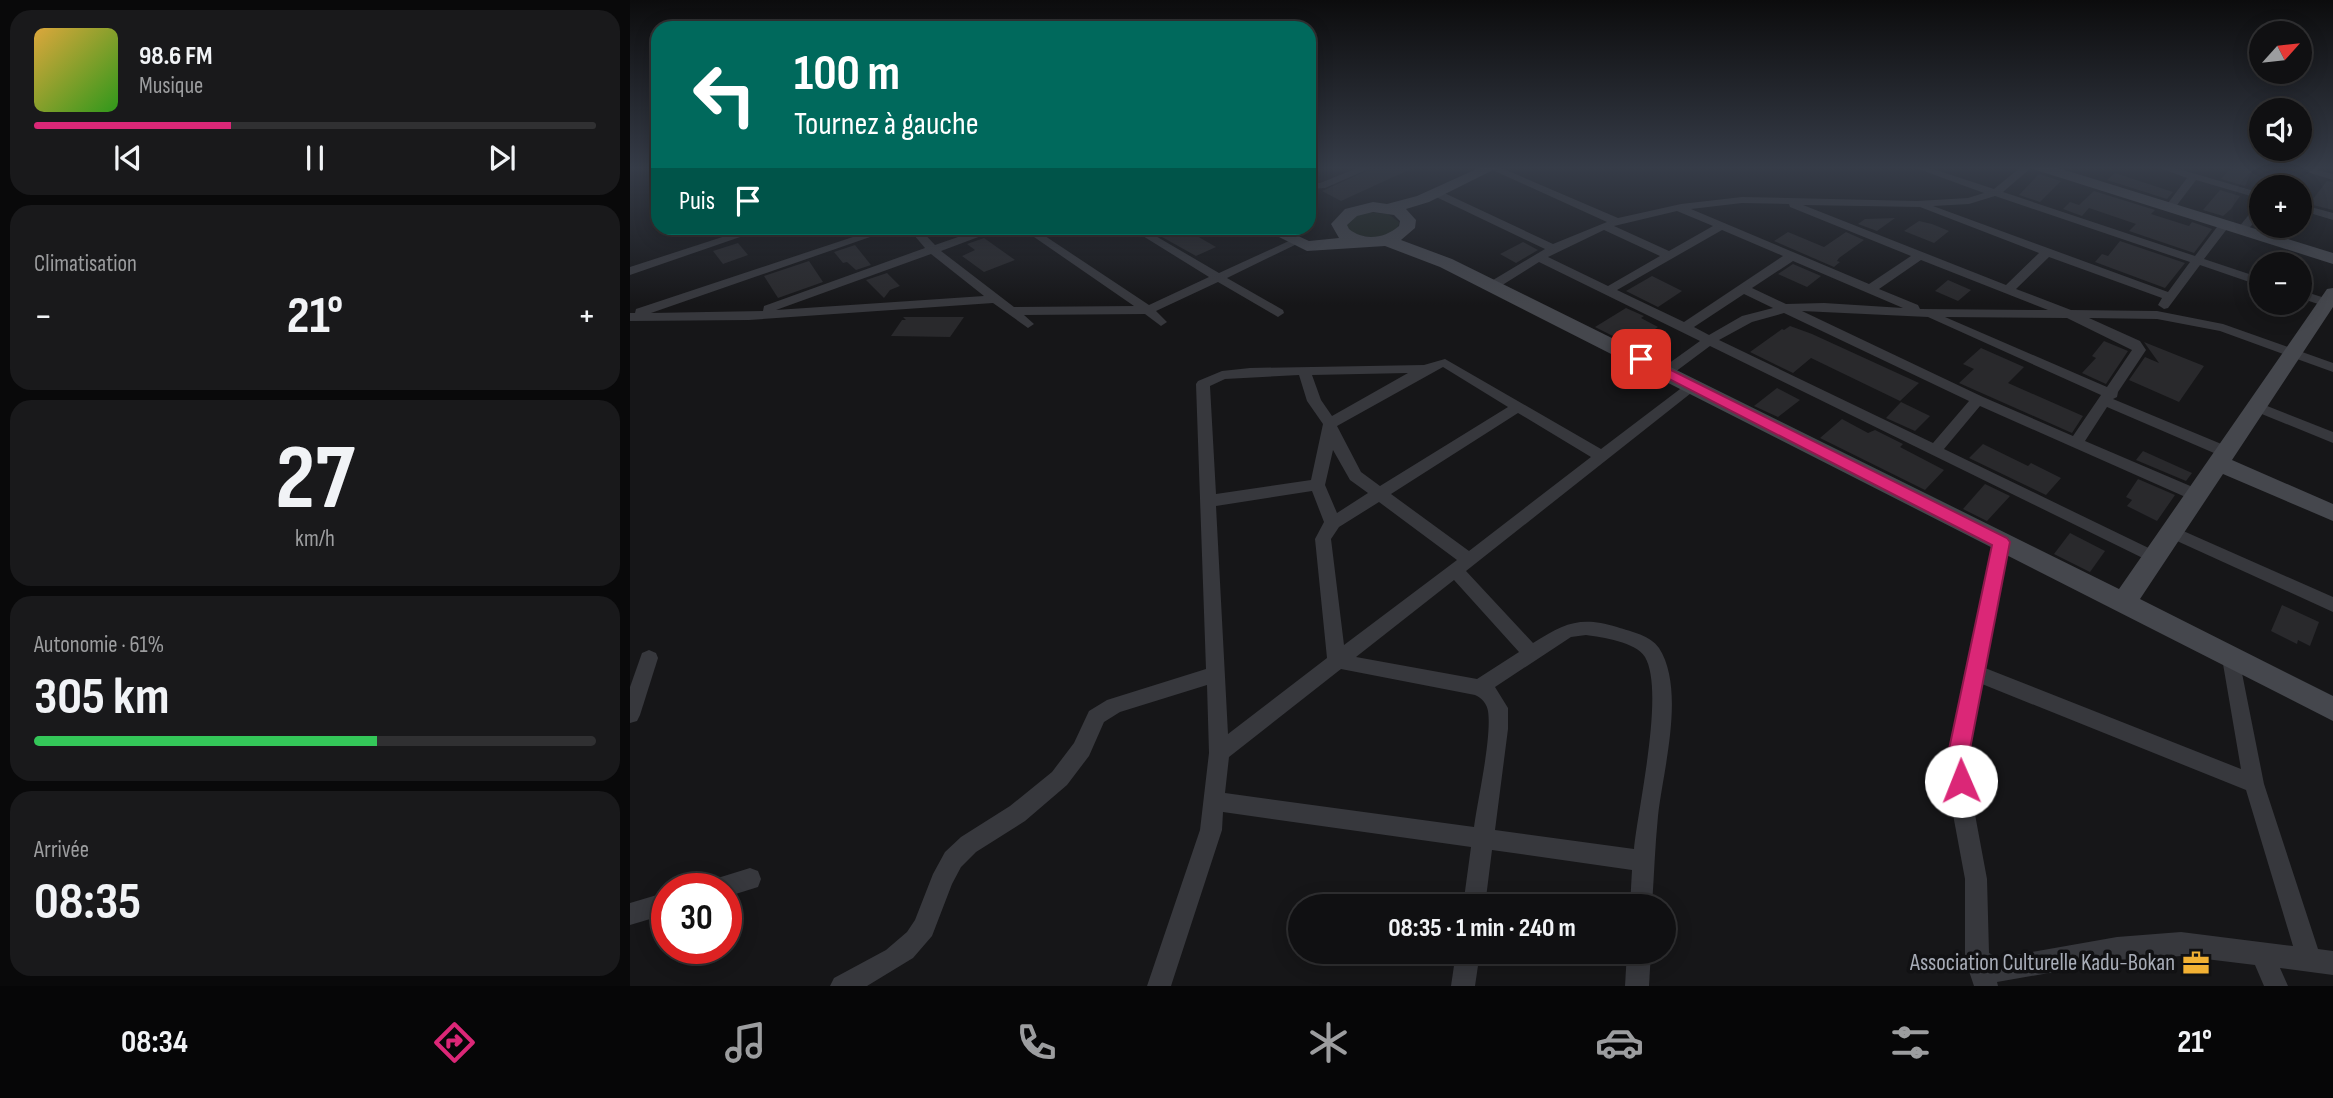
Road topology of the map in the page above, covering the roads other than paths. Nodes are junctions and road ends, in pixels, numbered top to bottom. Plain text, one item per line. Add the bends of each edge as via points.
1 (1350, 213) edge
2 (1401, 213) edge
3 (1417, 213) edge
4 (1470, 213) edge
5 (1596, 213) edge
6 (1657, 213) edge
7 (1691, 213) edge
8 (1815, 213) edge
9 (1941, 213) edge
10 (2053, 213) edge
11 (2187, 213) edge
12 (1616, 222) junction
13 (2249, 222) edge
14 (2224, 225) junction
15 (1407, 226) junction
16 (1604, 226) junction
17 (1721, 226) junction
18 (2242, 230) junction
19 (1341, 231) junction
20 (739, 235) edge
21 (869, 235) edge
22 (919, 235) edge
23 (974, 235) edge
24 (1037, 235) edge
25 (1147, 235) edge
26 (1282, 235) edge
27 (1386, 240) junction
28 (1360, 241) junction
29 (1296, 242) junction
30 (1319, 247) junction
31 (1555, 249) junction
32 (933, 250) junction
33 (2047, 252) junction
34 (1920, 255) junction
35 (1670, 256) junction
36 (1792, 256) junction
37 (1541, 258) junction
38 (2333, 260) edge
39 (2195, 262) junction
40 (1446, 263) junction
41 (630, 271) edge
42 (1222, 277) junction
43 (2249, 278) edge
44 (1492, 286) junction
45 (1742, 288) junction
46 (1870, 289) junction
47 (1609, 290) junction
48 (2008, 290) junction
49 (2170, 297) junction
50 (2312, 298) edge
51 (997, 299) junction
52 (2329, 303) edge
53 (1786, 308) junction
54 (1012, 310) junction
55 (1148, 310) junction
56 (1278, 313) dead end
57 (1927, 313) junction
58 (630, 316) edge
59 (749, 316) junction
60 (2157, 316) junction
61 (2076, 317) junction
62 (1161, 322) dead end
63 (1028, 324) dead end
64 (1684, 328) junction
65 (1709, 341) junction
66 (2293, 353) junction
67 (2333, 368) edge
68 (1424, 369) junction
69 (1304, 371) junction
70 (1665, 372) junction
71 (1693, 386) junction
72 (2109, 398) junction
73 (1978, 400) junction
74 (1517, 407) junction
75 (2257, 407) junction
76 (1329, 427) junction
77 (2333, 438) edge
78 (2076, 442) junction
79 (1934, 451) junction
80 (1601, 456) junction
81 (2222, 458) junction
82 (1317, 485) junction
83 (1378, 492) junction
84 (2196, 495) junction
85 (1209, 501) junction
86 (2333, 513) edge
87 (1333, 523) junction
88 (2172, 532) junction
89 (2001, 542) junction
90 (2155, 558) junction
91 (1461, 565) junction
92 (2123, 604) junction
93 (2333, 605) edge
94 (1531, 653) junction
95 (649, 658) dead end
96 (2231, 658) junction
97 (1337, 661) junction
98 (1976, 673) junction
99 (1215, 674) junction
100 (1479, 687) junction
101 (2333, 709) edge
102 (630, 715) edge
103 (1219, 753) junction
104 (2254, 783) junction
105 (1214, 801) junction
106 (1483, 839) junction
107 (1643, 861) junction
108 (750, 879) dead end
109 (742, 881) edge
110 (1476, 894) edge
111 (1642, 894) edge
112 (651, 908) edge
113 (630, 914) edge
114 (2262, 953) junction
115 (1977, 959) junction
116 (2309, 959) junction
117 (2333, 963) edge
118 (1466, 964) edge
119 (1638, 964) edge
120 (842, 986) edge
121 (1159, 986) edge
122 (1463, 986) edge
123 (1637, 986) edge
124 (1986, 986) edge
125 (2276, 986) edge

1 - 19 street via 1340,221
2 - 15 street
3 - 15 street
4 - 31 street
5 - 12 street
6 - 12 street
7 - 17 street
8 - 34 street
9 - 33 street
10 - 39 street
11 - 14 street
12 - 16 street
13 - 18 street
14 - 18 street
14 - 39 street
15 - 27 street
15 - 40 street
16 - 31 street
16 - 35 street
17 - 35 street
17 - 36 street
18 - 38 street
19 - 28 street
19 - 30 street
20 - 41 street
21 - 58 street
22 - 32 street
23 - 32 street
24 - 55 street
25 - 42 street
26 - 29 street
27 - 28 street
27 - 40 street
28 - 30 street
29 - 30 street
29 - 42 street
31 - 37 street
32 - 51 street
32 - 59 street
33 - 48 street
33 - 49 street
34 - 46 street
34 - 48 street
35 - 47 street
36 - 45 street
36 - 46 street
37 - 44 street
37 - 47 street
39 - 43 street
39 - 49 street
40 - 44 street
42 - 55 street
42 - 56 street
44 - 70 street
45 - 53 street
45 - 64 street
46 - 57 street
47 - 64 street
48 - 61 street
49 - 60 street
50 - 52 street
51 - 54 street
51 - 59 street
52 - 66 street
53 - 57 street
53 - 65 street via 1740,322
53 - 73 street
54 - 55 street
54 - 63 street
55 - 62 street
57 - 61 street
57 - 72 street
58 - 59 street
60 - 61 street
60 - 66 street via 2224,328
61 - 72 street via 2128,339 2139,350
64 - 65 street
65 - 70 street
65 - 79 street
66 - 67 street
66 - 75 street
68 - 69 street
68 - 74 street via 1445,363
68 - 76 street
69 - 76 street
69 - 85 street via 1222,375 1203,384
70 - 71 street
71 - 80 street
71 - 89 street
72 - 78 street
72 - 81 street
73 - 78 street
73 - 79 street
74 - 80 street
74 - 83 street
75 - 77 street
75 - 81 street
76 - 82 street
76 - 83 street via 1355,476
78 - 84 street
79 - 90 street
80 - 91 street
81 - 84 street
81 - 86 street
82 - 85 street
82 - 87 street
83 - 87 street
83 - 91 street
84 - 88 street
85 - 99 street
87 - 97 street via 1323,539
88 - 90 street
88 - 93 street
89 - 92 street
89 - 98 street
90 - 92 street
91 - 94 street
91 - 97 street
92 - 96 street
94 - 100 street
94 - 107 street via 1566,631 1594,628 1646,645 1653,653 1660,670 1662,705
95 - 102 street
96 - 101 street
96 - 104 street
97 - 100 street
97 - 103 street
98 - 104 street
98 - 115 street via 1958,754 1976,879
99 - 103 street
99 - 120 street via 1114,706 1096,718 1090,737 1051,786 1028,808 961,850 946,869 911,947
100 - 106 street via 1498,708
103 - 105 street
104 - 116 street
105 - 106 street
105 - 121 street via 1211,830
106 - 107 street
106 - 110 street
107 - 111 street
108 - 109 street
112 - 113 street
114 - 115 street via 2181,944 1996,970
114 - 116 street
114 - 125 street
115 - 124 street
116 - 117 street
118 - 122 street
119 - 123 street

